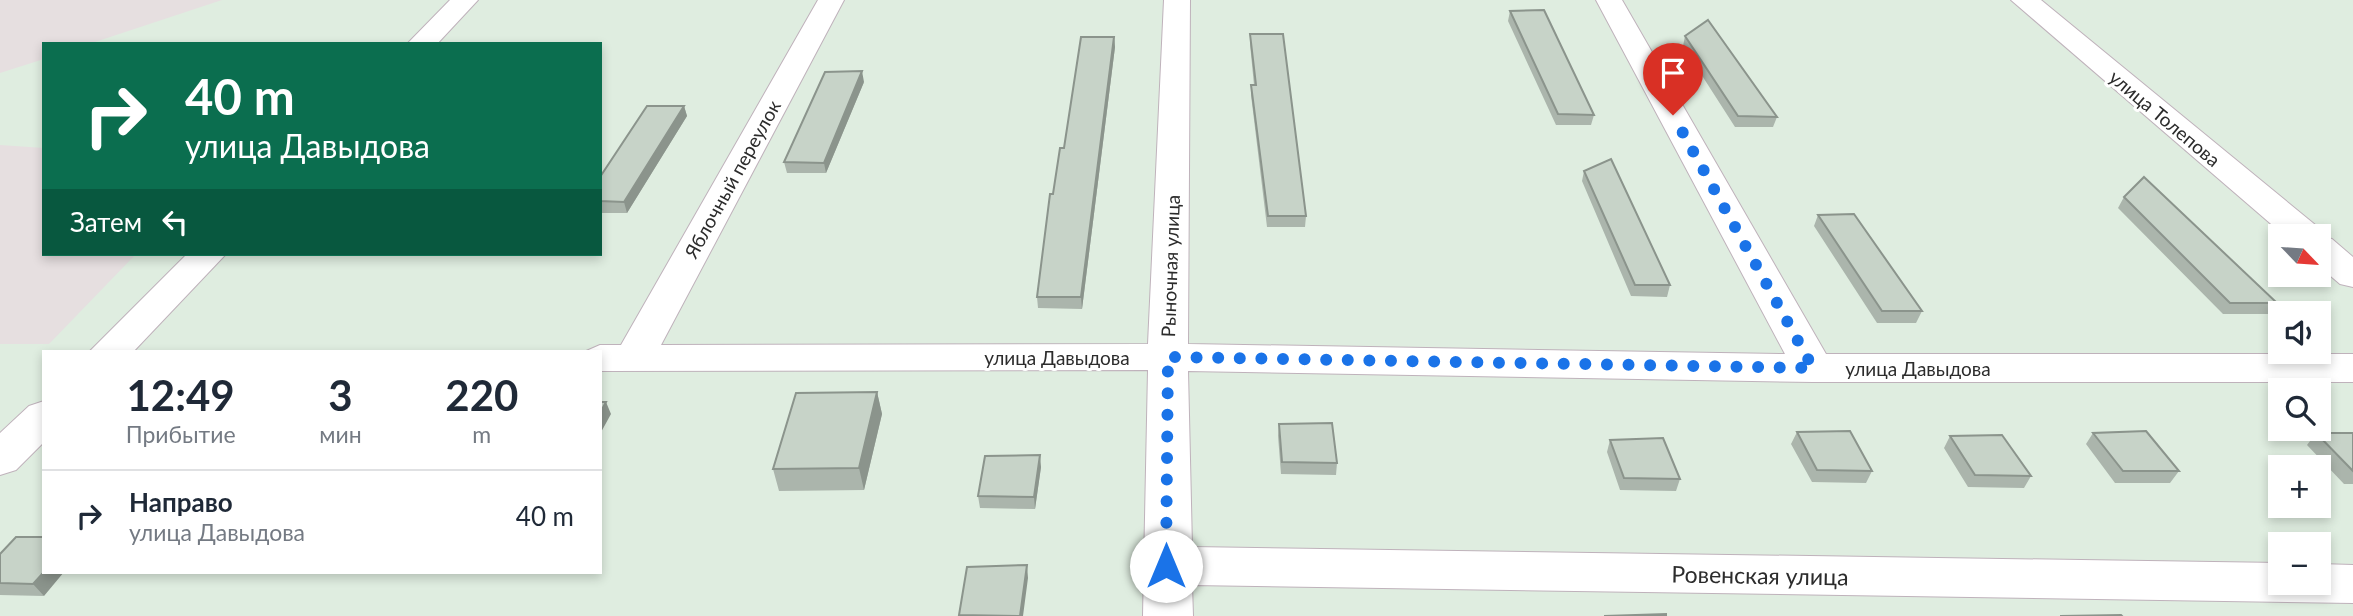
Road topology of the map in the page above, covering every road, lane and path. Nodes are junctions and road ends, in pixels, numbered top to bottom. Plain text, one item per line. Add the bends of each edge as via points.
1 (465, 0) edge
2 (831, 0) edge
3 (1177, 0) edge
4 (1609, 0) edge
5 (2024, 0) edge
6 (423, 42) edge
7 (2292, 224) edge
8 (206, 256) edge
9 (2331, 257) edge
10 (2353, 276) edge
11 (111, 350) edge
12 (1168, 357) junction
13 (617, 358) edge
14 (1813, 368) junction
15 (2353, 368) edge
16 (42, 418) edge
17 (0, 459) edge
18 (1166, 566) junction
19 (2353, 584) edge
20 (1168, 616) edge

1 - 6 street
2 - 13 street, Яблочный переулок
3 - 12 street, Рыночная улица
4 - 14 street
5 - 7 street, улица Толепова
8 - 11 street
9 - 10 street
12 - 13 street, улица Давыдова
12 - 14 street, улица Давыдова
12 - 18 street, Рыночная улица
14 - 15 street, улица Давыдова
16 - 17 street
18 - 19 street, Ровенская улица
18 - 20 street, Рыночная улица

